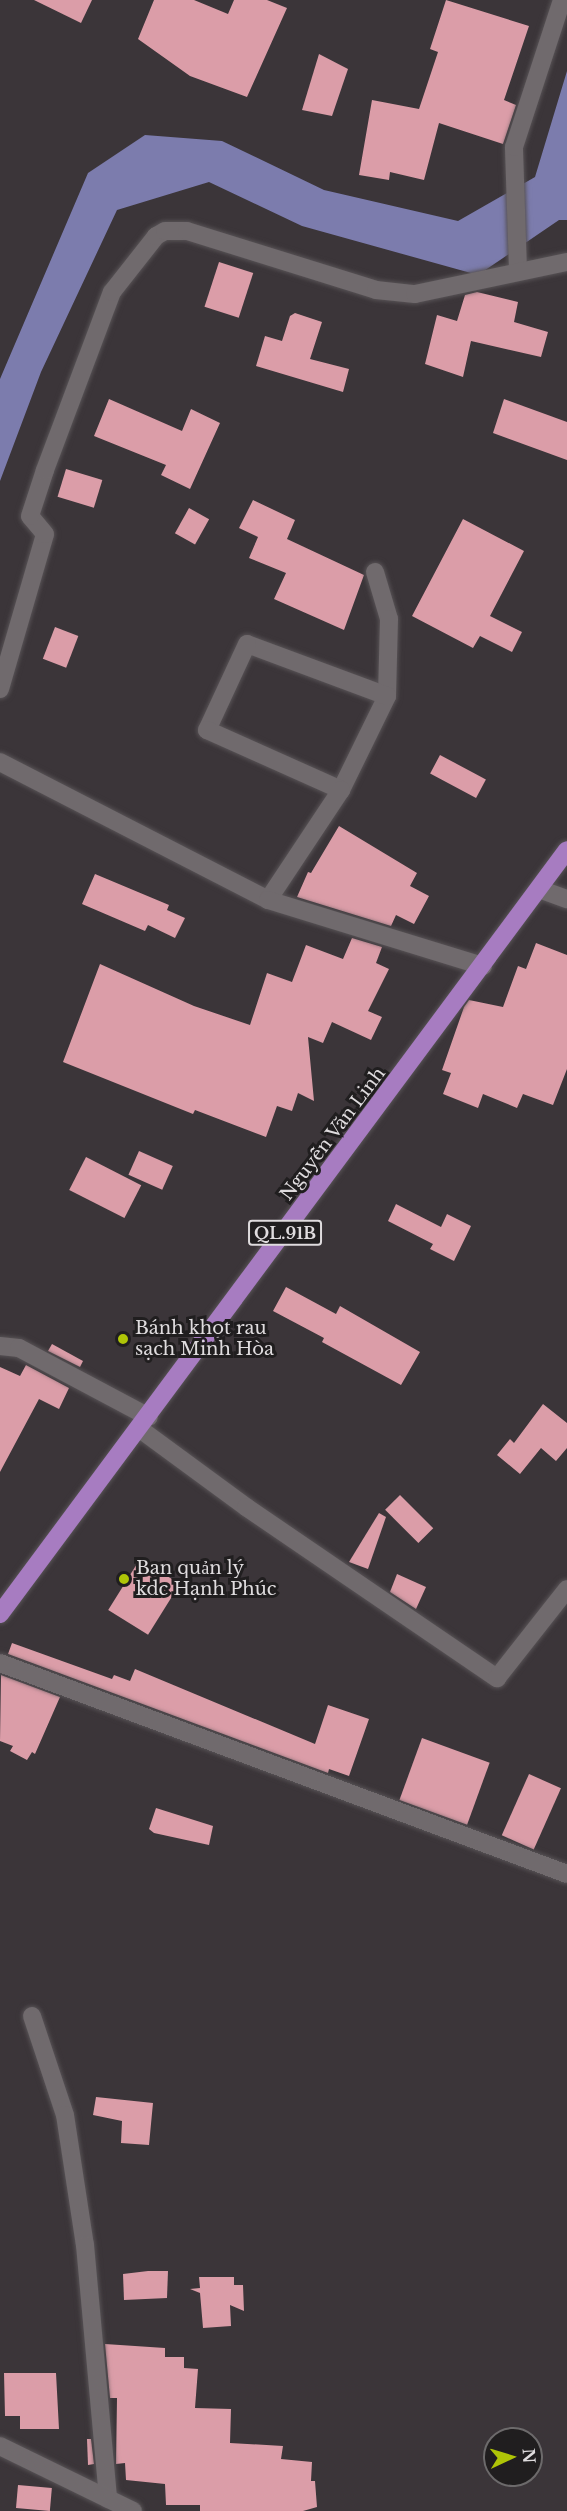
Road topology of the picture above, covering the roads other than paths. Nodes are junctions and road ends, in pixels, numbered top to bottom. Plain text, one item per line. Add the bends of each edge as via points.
1 (562, 0) edge
2 (567, 262) edge
3 (518, 270) junction
4 (375, 572) dead end
5 (0, 689) edge
6 (387, 696) junction
7 (0, 762) edge
8 (341, 790) junction
9 (567, 850) edge
10 (539, 889) junction
11 (567, 899) edge
12 (268, 900) junction
13 (483, 966) junction
14 (0, 1346) edge
15 (144, 1423) junction
16 (567, 1589) edge
17 (0, 1614) edge
18 (0, 1663) edge
19 (567, 1874) edge
20 (32, 2016) dead end
21 (0, 2446) edge
22 (108, 2499) junction
23 (133, 2511) edge

1 - 3 street via 514,147
2 - 3 street
3 - 5 street via 452,289 405,293 376,290 187,231 165,231 156,236 112,292 45,470 30,516 45,534
4 - 6 street via 389,620
6 - 8 street
6 - 8 street via 247,644 207,730
7 - 12 street
8 - 12 street
9 - 10 highway, Nguyễn Văn Linh / QL.91B
10 - 11 street
10 - 13 highway, Nguyễn Văn Linh / QL.91B
12 - 13 street
13 - 15 highway, Nguyễn Văn Linh / QL.91B
14 - 15 street via 19,1348
15 - 16 street via 246,1507 497,1678
15 - 17 highway, Nguyễn Văn Linh / QL.91B
18 - 19 street
20 - 22 street via 65,2115 85,2245
21 - 22 street
22 - 23 street

